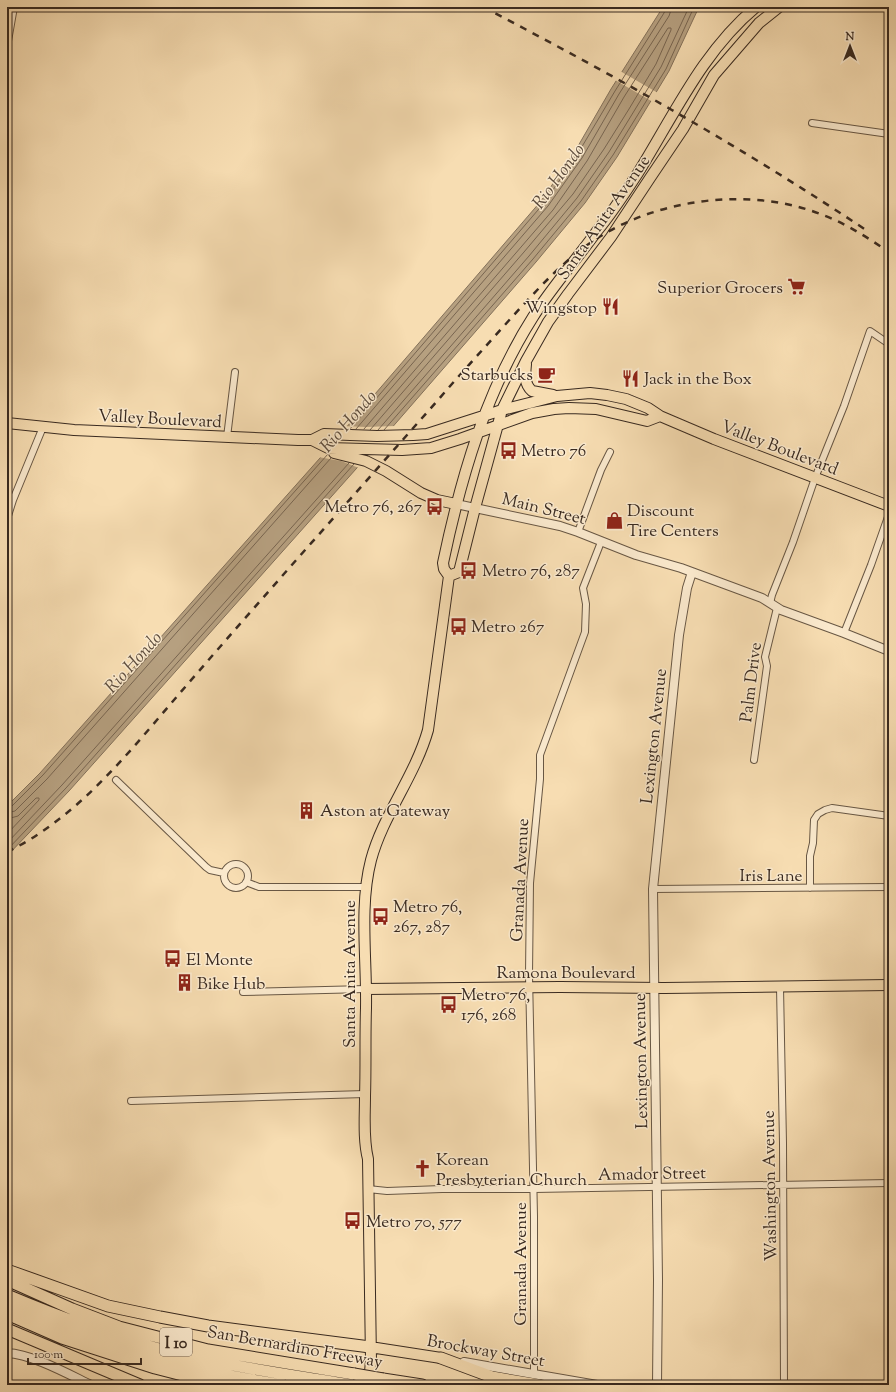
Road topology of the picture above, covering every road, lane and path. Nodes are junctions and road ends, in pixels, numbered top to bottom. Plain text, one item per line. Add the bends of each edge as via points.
1 (13, 7) edge
2 (756, 7) edge
3 (779, 7) edge
4 (8, 28) edge
5 (7, 41) edge
6 (812, 122) dead end
7 (889, 134) edge
8 (548, 296) junction
9 (548, 322) junction
10 (889, 344) edge
11 (526, 360) junction
12 (235, 372) dead end
13 (557, 396) junction
14 (502, 410) junction
15 (484, 416) junction
16 (660, 416) junction
17 (7, 423) edge
18 (497, 426) junction
19 (43, 427) junction
20 (478, 433) junction
21 (228, 437) junction
22 (312, 440) junction
23 (328, 448) junction
24 (610, 452) dead end
25 (815, 478) junction
26 (456, 504) junction
27 (889, 506) edge
28 (475, 508) junction
29 (889, 514) edge
30 (7, 519) edge
31 (578, 532) junction
32 (601, 542) junction
33 (692, 572) junction
34 (449, 576) junction
35 (774, 605) junction
36 (844, 633) junction
37 (889, 652) edge
38 (754, 760) dead end
39 (116, 780) dead end
40 (889, 816) edge
41 (224, 873) junction
42 (246, 882) junction
43 (366, 887) junction
44 (889, 887) edge
45 (810, 888) junction
46 (653, 890) junction
47 (889, 985) edge
48 (530, 987) junction
49 (780, 987) junction
50 (654, 988) junction
51 (366, 989) junction
52 (243, 992) dead end
53 (365, 1094) junction
54 (131, 1101) dead end
55 (889, 1183) edge
56 (784, 1185) junction
57 (658, 1186) junction
58 (368, 1189) junction
59 (534, 1189) junction
60 (7, 1270) edge
61 (7, 1280) edge
62 (7, 1295) edge
63 (7, 1306) edge
64 (7, 1314) edge
65 (7, 1329) edge
66 (370, 1347) junction
67 (7, 1353) edge
68 (441, 1358) junction
69 (534, 1375) junction
70 (352, 1380) edge
71 (91, 1385) edge
72 (140, 1385) edge
73 (232, 1385) edge
74 (283, 1385) edge
75 (369, 1385) edge
76 (422, 1385) edge
77 (539, 1385) edge
78 (597, 1385) edge
79 (657, 1385) edge
80 (784, 1385) edge

1 - 4 street
2 - 8 main road, Santa Anita Avenue via 701,67 638,173
3 - 9 main road, Santa Anita Avenue via 759,23 714,75 683,129 611,237
4 - 5 street
6 - 7 street
8 - 9 main road via 544,314
8 - 15 main road, Santa Anita Avenue via 514,350
9 - 11 main road, Santa Anita Avenue
10 - 25 street, Palm Drive via 870,331
11 - 13 main road via 525,377 530,389
11 - 14 main road, Santa Anita Avenue
12 - 21 street
13 - 14 main road, Valley Boulevard
13 - 16 main road, Valley Boulevard via 590,393 607,395 626,399
14 - 15 main road, Valley Boulevard
14 - 18 main road, Santa Anita Avenue
15 - 20 main road, Santa Anita Avenue
15 - 22 main road, Valley Boulevard via 413,436 324,434
16 - 18 main road, Valley Boulevard via 647,421 596,409 569,408 532,413
16 - 25 main road, Valley Boulevard
17 - 19 main road, Valley Boulevard
18 - 20 main road, Valley Boulevard
18 - 28 main road, Santa Anita Avenue
19 - 21 main road, Valley Boulevard
19 - 30 street
20 - 23 main road, Valley Boulevard via 431,448
20 - 26 main road, Santa Anita Avenue
21 - 22 main road, Valley Boulevard
22 - 23 main road, Valley Boulevard
23 - 26 main road, Main Street via 334,453 366,461 421,493
24 - 31 street
25 - 27 main road, Valley Boulevard
25 - 35 street, Palm Drive via 772,595
26 - 28 street, Main Street
26 - 34 main road, Santa Anita Avenue via 443,563
28 - 31 street, Main Street
28 - 34 main road, Santa Anita Avenue via 459,572
29 - 36 street
31 - 32 street, Main Street
32 - 33 street, Main Street
32 - 48 street, Granada Avenue via 583,588 586,604 585,632 540,755 530,883
33 - 35 street, Main Street
33 - 46 street, Lexington Avenue via 679,635
34 - 43 main road, Santa Anita Avenue via 428,730 420,754 375,848
35 - 36 street, Main Street
35 - 38 street, Palm Drive via 765,657 767,666
36 - 37 street, Main Street
39 - 41 street via 206,867
40 - 45 street via 840,809 825,810 818,814 814,820 810,856
41 - 42 street via 226,884 233,888 240,887
41 - 42 street via 231,865 242,866 247,871
42 - 43 street via 258,887
43 - 51 main road, Santa Anita Avenue
44 - 45 street, Iris Lane
45 - 46 street, Iris Lane
46 - 50 street, Lexington Avenue
47 - 49 main road, Ramona Boulevard
48 - 50 main road, Ramona Boulevard
48 - 51 main road, Ramona Boulevard
48 - 59 street, Granada Avenue
49 - 50 main road, Ramona Boulevard
49 - 56 street, Washington Avenue
50 - 57 street, Lexington Avenue
51 - 52 street, Ramona Boulevard
51 - 53 main road, Santa Anita Avenue
53 - 54 street
53 - 58 main road, Santa Anita Avenue
55 - 56 street, Amador Street
56 - 57 street, Amador Street
56 - 80 street, Washington Avenue
57 - 59 street, Amador Street
57 - 79 street, Lexington Avenue
58 - 59 street, Amador Street
58 - 66 main road, Santa Anita Avenue
59 - 69 street, Granada Avenue
60 - 66 highway via 108,1306 208,1326
61 - 70 highway, San Bernardino Freeway / I 10 via 119,1327 208,1350
62 - 70 highway via 106,1333 174,1353 238,1366
63 - 74 highway via 63,1329 150,1356 193,1368
64 - 73 highway, I 10 via 62,1338 155,1368
65 - 72 highway
66 - 68 main road, Brockway Street
66 - 75 main road, Santa Anita Avenue
67 - 71 street via 27,1357
68 - 69 street, Brockway Street
68 - 77 highway via 492,1377
69 - 78 street, Brockway Street
70 - 76 highway, San Bernardino Freeway / I 10, bridge via 383,1378

